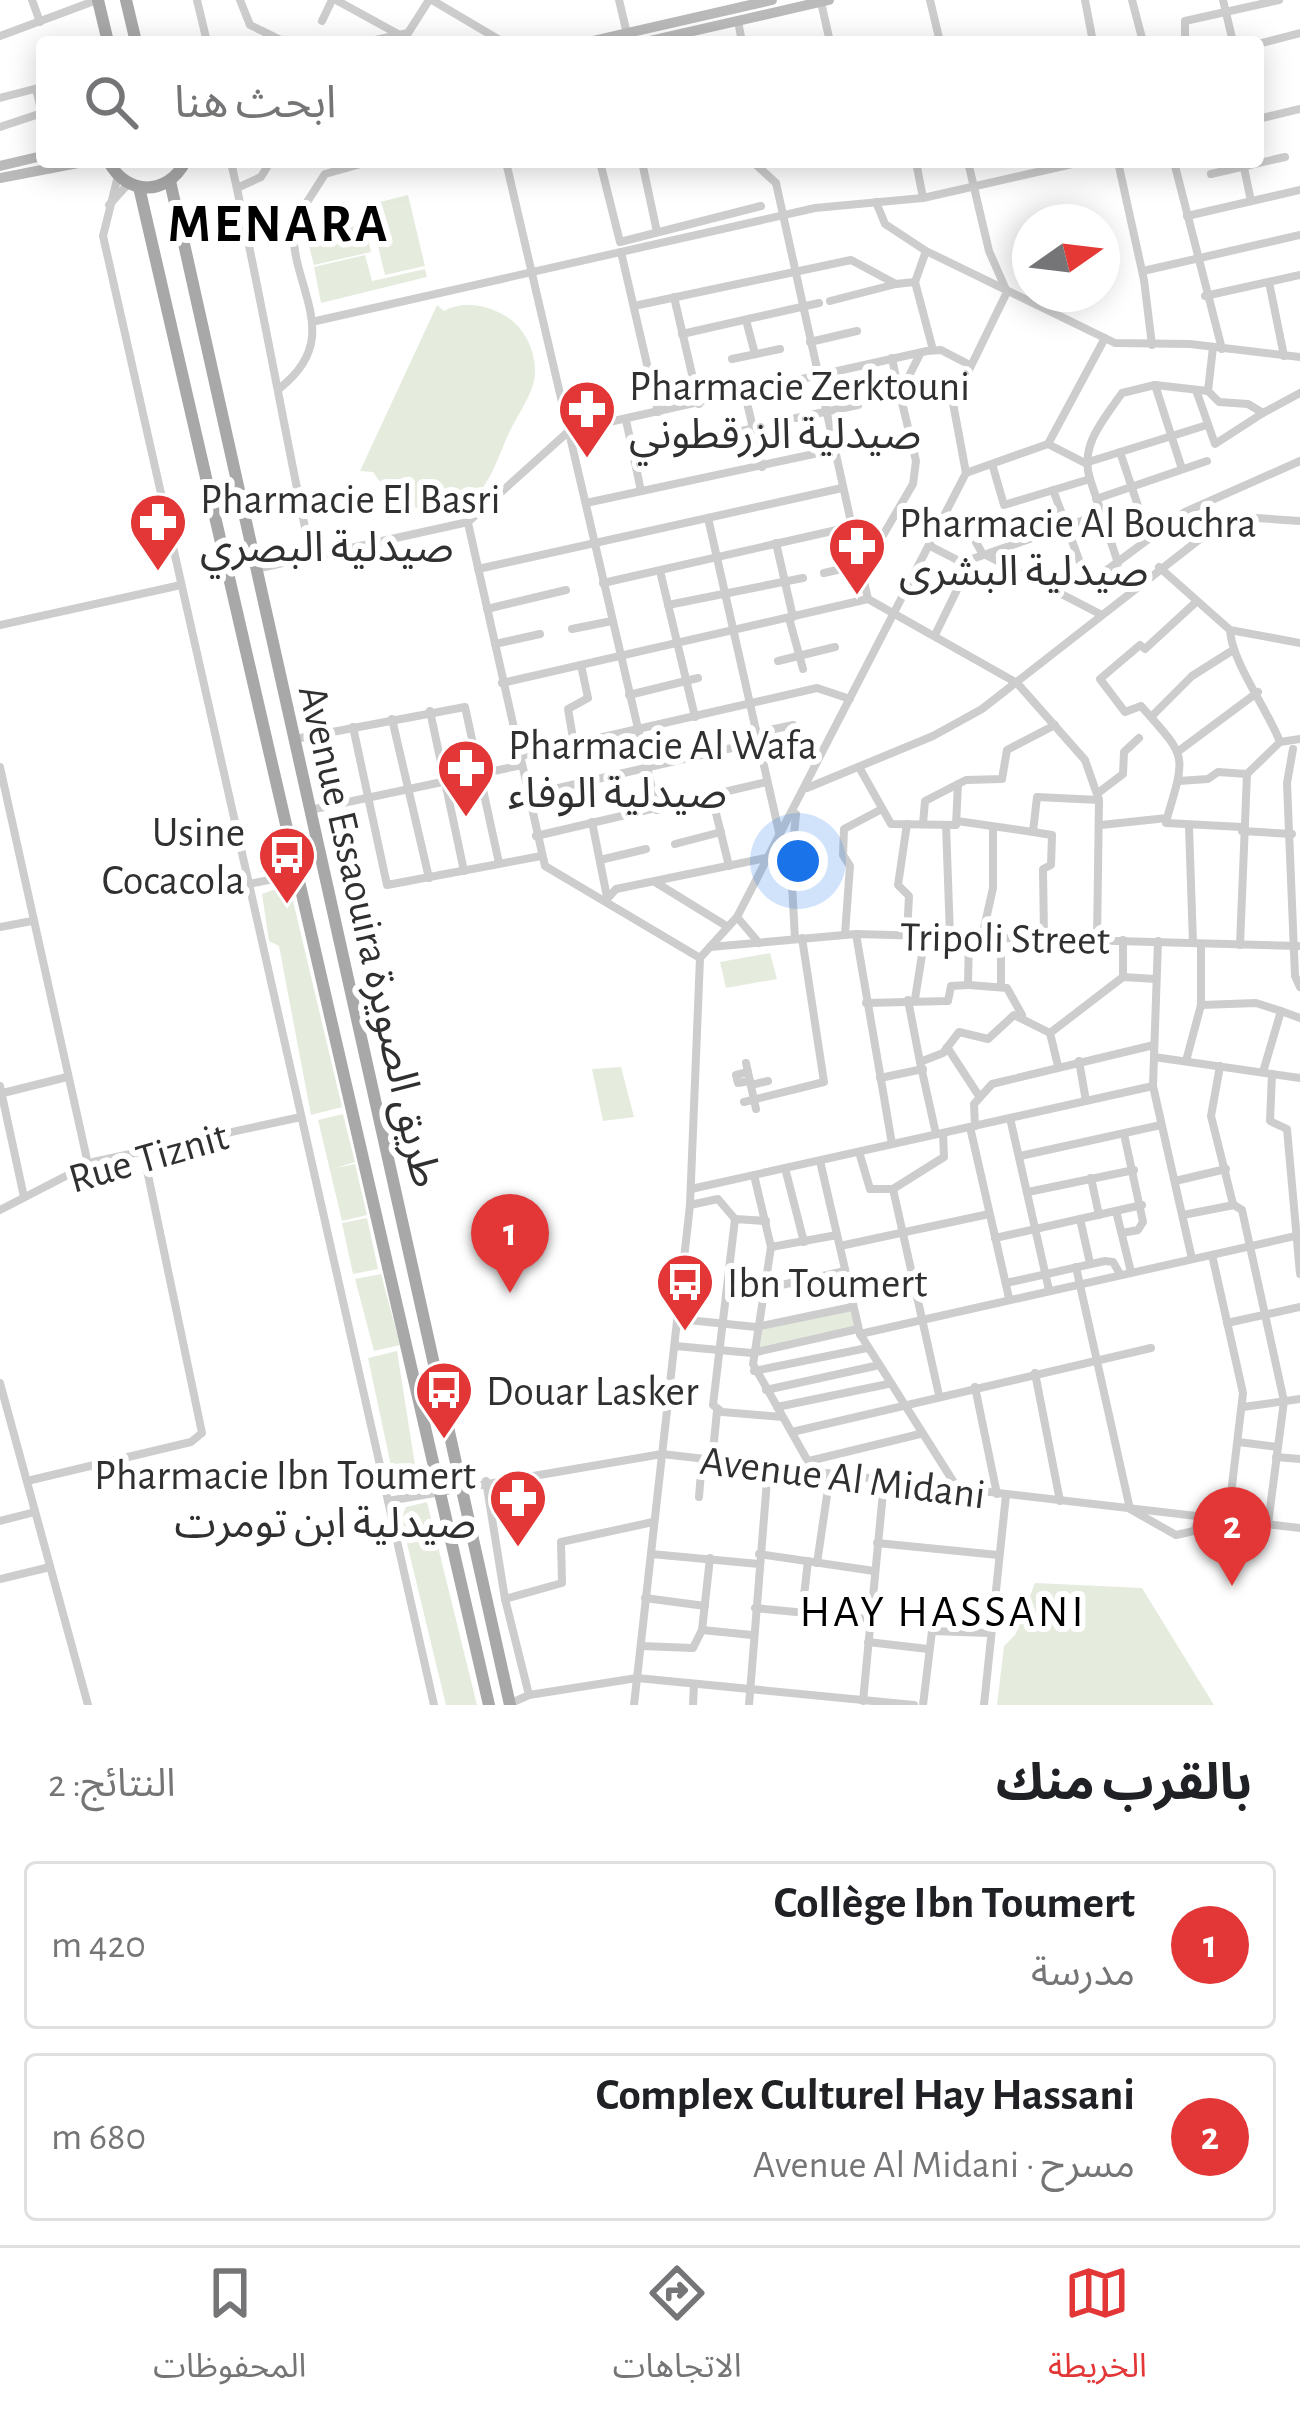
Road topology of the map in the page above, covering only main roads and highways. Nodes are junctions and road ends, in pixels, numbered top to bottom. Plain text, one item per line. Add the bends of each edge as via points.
1 (98, 0) edge
2 (126, 0) edge
3 (107, 36) edge
4 (135, 36) edge
5 (113, 168) edge
6 (180, 168) edge
7 (170, 181) junction
8 (128, 182) junction
9 (489, 1705) edge
10 (510, 1705) edge

1 - 3 main road
2 - 4 main road
5 - 8 main road
6 - 7 main road
7 - 8 main road
7 - 10 main road, Avenue Essaouira طريق الصويرة
8 - 9 main road, Avenue Essaouira طريق الصويرة via 299,874

